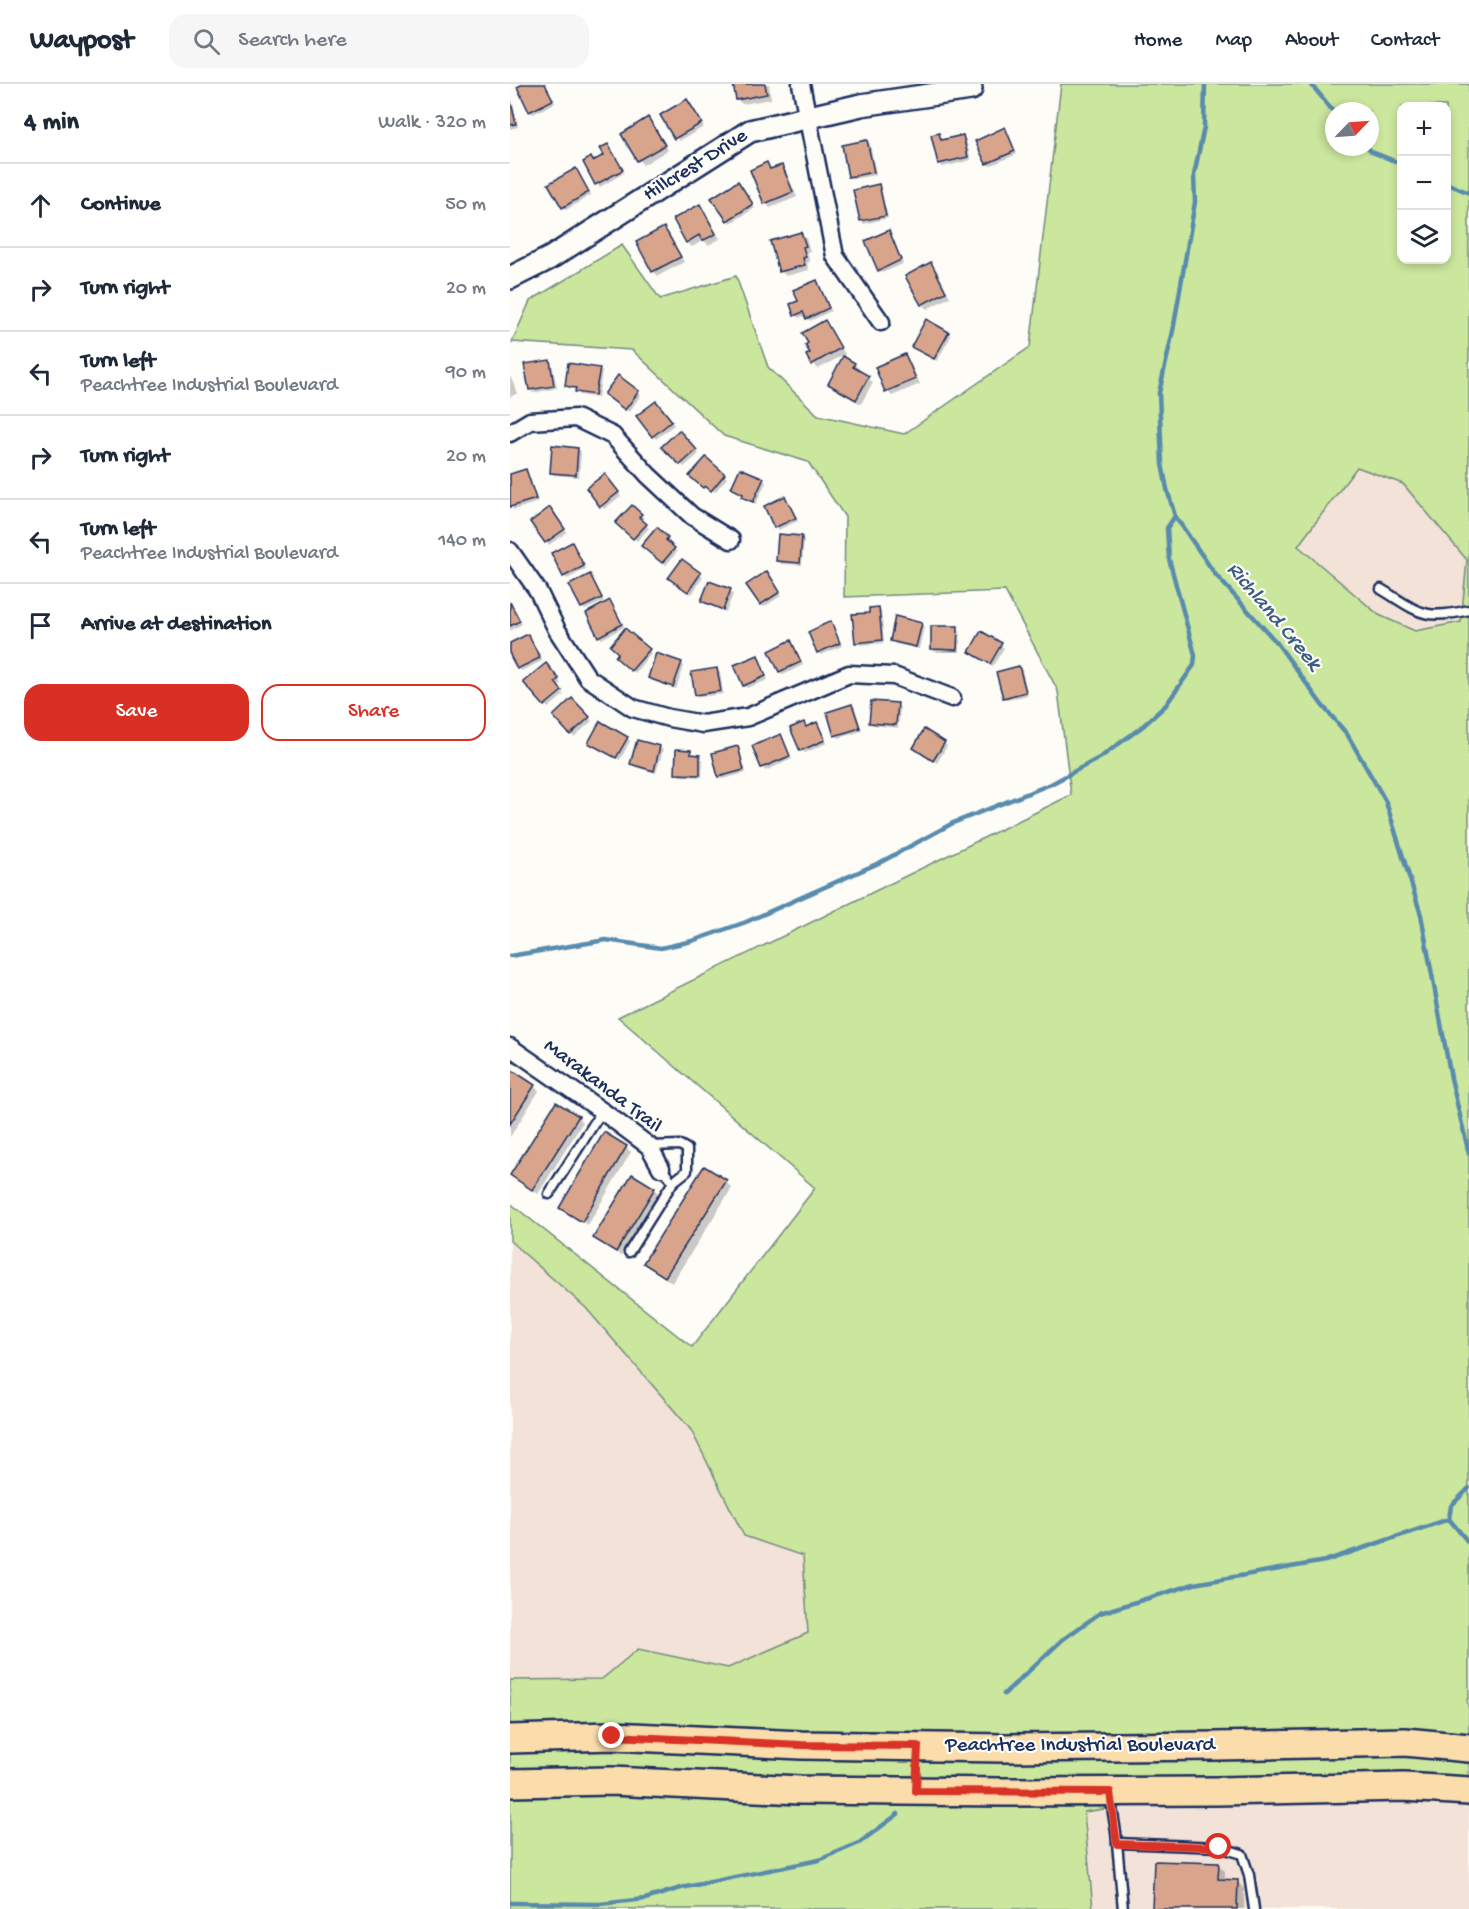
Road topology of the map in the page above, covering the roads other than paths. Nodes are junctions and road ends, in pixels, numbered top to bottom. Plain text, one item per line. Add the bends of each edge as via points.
1 (801, 84) edge
2 (971, 89) dead end
3 (808, 117) junction
4 (510, 278) edge
5 (881, 322) dead end
6 (510, 433) edge
7 (731, 540) dead end
8 (510, 551) edge
9 (1381, 589) dead end
10 (1469, 610) edge
11 (952, 698) dead end
12 (510, 1047) edge
13 (602, 1111) junction
14 (649, 1146) junction
15 (661, 1168) joint
16 (672, 1182) junction
17 (549, 1194) dead end
18 (630, 1252) dead end
19 (510, 1738) edge
20 (918, 1746) junction
21 (1469, 1748) edge
22 (510, 1783) edge
23 (916, 1791) junction
24 (1469, 1791) edge
25 (1110, 1792) junction
26 (1117, 1844) junction
27 (1123, 1909) edge
28 (1254, 1909) edge

1 - 3 street
2 - 3 street, Hillcrest Drive
3 - 4 street, Hillcrest Drive via 750,131 550,258
3 - 5 street via 836,256
6 - 7 street via 530,422 576,418 613,436 692,516
8 - 11 street via 588,678 633,708 703,724 748,717 849,674 894,676
9 - 10 lane via 1422,614 1444,616
12 - 13 street, Marakanda Trail
13 - 14 street, Marakanda Trail
13 - 17 lane
14 - 15 street, Marakanda Trail
14 - 16 lane via 680,1145 687,1149 687,1171
15 - 16 lane
16 - 18 lane
19 - 20 main road, Peachtree Industrial Boulevard via 612,1736
20 - 21 main road, Peachtree Industrial Boulevard via 1405,1742
20 - 23 main road
22 - 23 main road via 611,1781
23 - 25 main road
24 - 25 main road via 1404,1787
25 - 26 lane
26 - 27 lane
26 - 28 lane via 1219,1847 1242,1854 1250,1875

